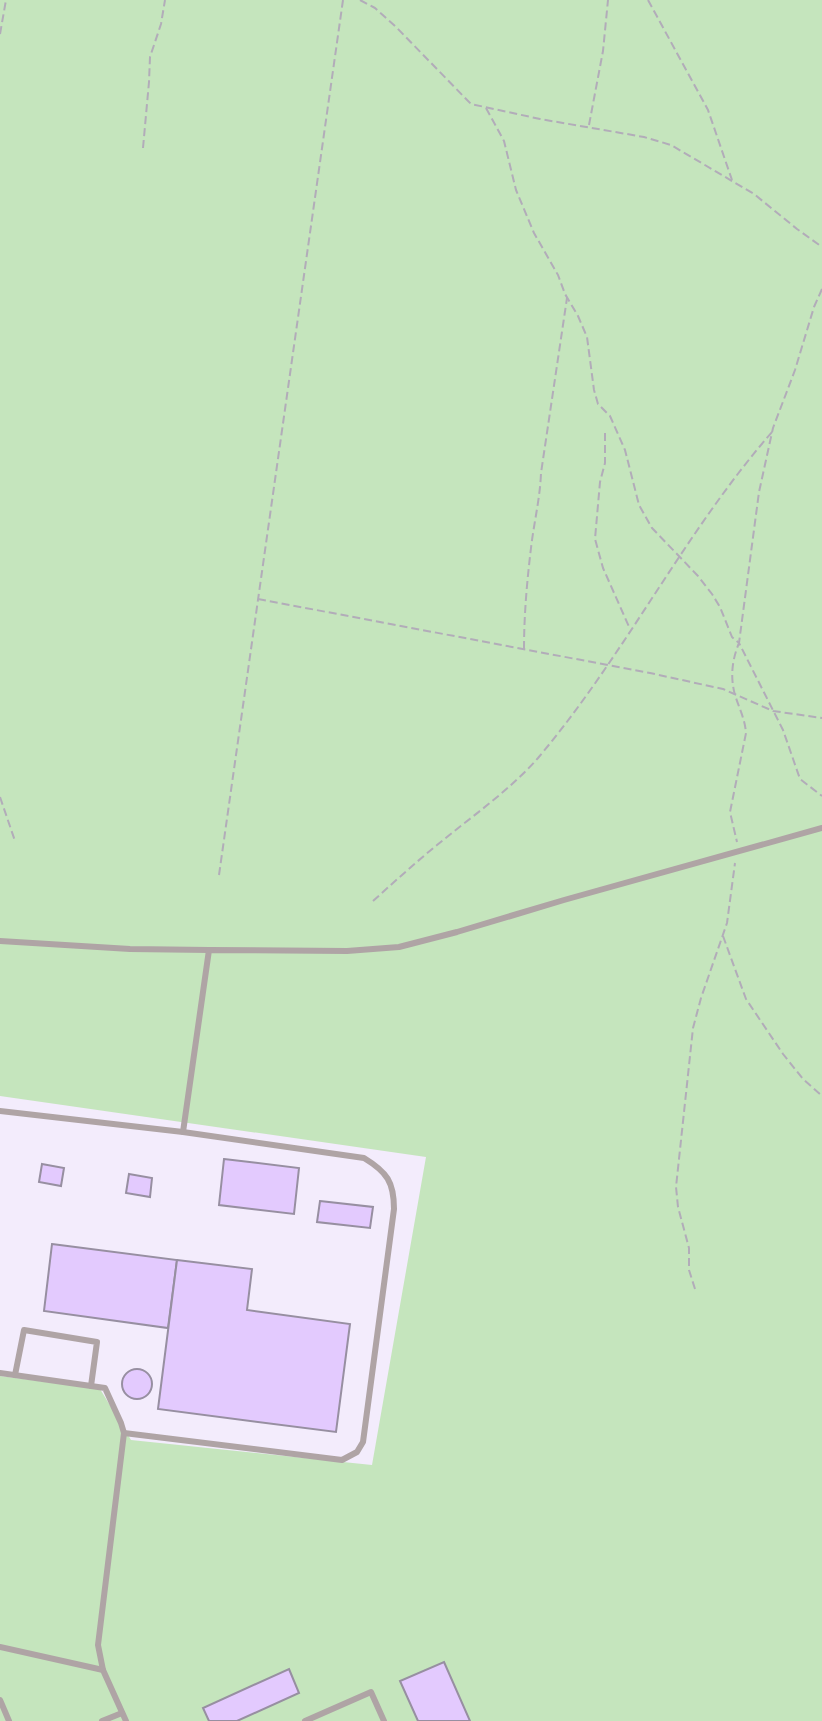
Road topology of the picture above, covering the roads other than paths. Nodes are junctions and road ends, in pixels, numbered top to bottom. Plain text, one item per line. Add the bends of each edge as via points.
1 (822, 828) edge
2 (0, 941) edge
3 (209, 950) junction
4 (0, 1111) edge
5 (183, 1132) junction
6 (0, 1373) edge
7 (15, 1375) junction
8 (91, 1386) junction
9 (124, 1433) junction
10 (0, 1647) edge
11 (103, 1670) junction
12 (0, 1700) edge
13 (122, 1713) junction
14 (9, 1721) edge
15 (102, 1721) edge
16 (126, 1721) edge
17 (305, 1721) edge
18 (384, 1721) edge

1 - 3 lane via 399,947
2 - 3 lane
3 - 5 lane
4 - 5 lane
5 - 9 lane via 364,1158 388,1177 394,1209 363,1442 342,1460
6 - 7 lane
7 - 8 lane
7 - 8 lane via 24,1330 97,1342
8 - 9 lane via 105,1388
9 - 11 lane via 98,1645
10 - 11 lane
11 - 13 lane
12 - 14 lane
13 - 15 lane
13 - 16 lane
17 - 18 lane via 371,1692

